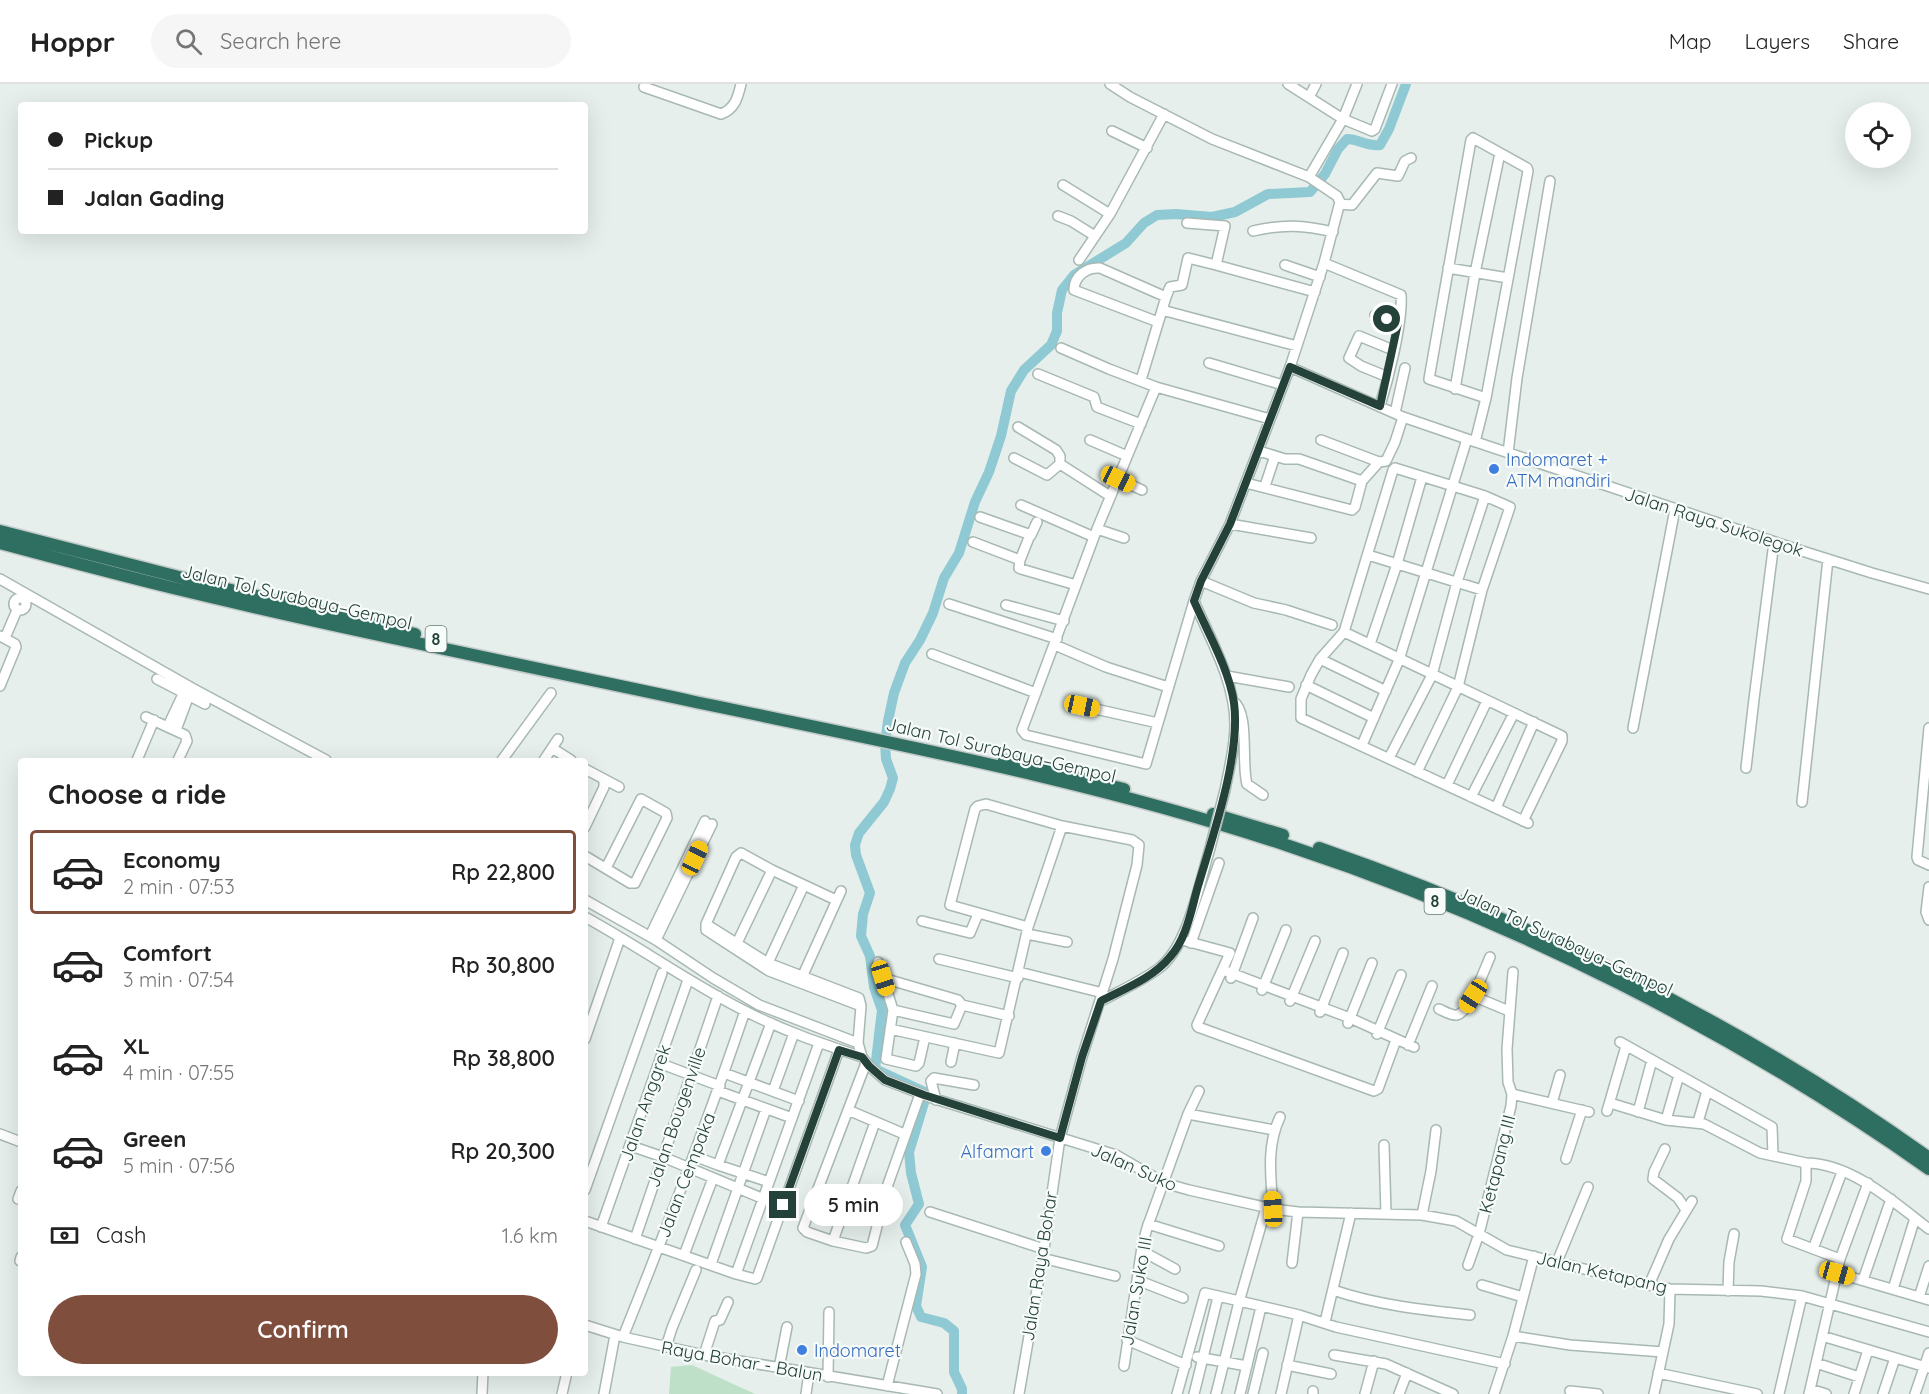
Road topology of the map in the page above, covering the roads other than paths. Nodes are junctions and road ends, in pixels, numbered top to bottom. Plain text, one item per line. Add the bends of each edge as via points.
1 (741, 84) edge
2 (1110, 84) edge
3 (1288, 84) edge
4 (1316, 84) edge
5 (1357, 84) edge
6 (1392, 84) edge
7 (644, 87) dead end
8 (1309, 97) junction
9 (1164, 114) junction
10 (1343, 119) junction
11 (1112, 131) dead end
12 (1147, 148) junction
13 (1500, 153) junction
14 (1412, 158) dead end
15 (1550, 181) dead end
16 (1316, 182) junction
17 (1063, 185) dead end
18 (1340, 204) junction
19 (1110, 214) junction
20 (1058, 216) dead end
21 (1187, 223) dead end
22 (1253, 231) dead end
23 (1333, 232) junction
24 (1095, 236) junction
25 (1079, 260) dead end
26 (1324, 263) junction
27 (1216, 265) junction
28 (1285, 265) dead end
29 (1448, 268) junction
30 (1475, 273) junction
31 (1320, 277) junction
32 (1508, 278) junction
33 (1315, 292) junction
34 (1166, 297) junction
35 (1162, 310) junction
36 (1375, 315) dead end
37 (1158, 322) junction
38 (1398, 323) junction
39 (1297, 346) junction
40 (1061, 348) dead end
41 (1393, 350) junction
42 (1209, 363) dead end
43 (1290, 367) junction
44 (1405, 368) dead end
45 (1038, 374) dead end
46 (1388, 377) junction
47 (1141, 380) junction
48 (1283, 385) junction
49 (1156, 387) junction
50 (1455, 389) junction
51 (1486, 398) junction
52 (1380, 406) junction
53 (1399, 415) junction
54 (1270, 419) junction
55 (1141, 424) junction
56 (1018, 427) dead end
57 (1090, 440) dead end
58 (1321, 440) dead end
59 (1471, 441) junction
60 (1259, 451) junction
61 (1508, 453) junction
62 (1127, 456) junction
63 (1275, 456) junction
64 (1014, 458) dead end
65 (1379, 462) junction
66 (1060, 464) junction
67 (1422, 477) junction
68 (1118, 479) junction
69 (1362, 481) junction
70 (1246, 483) junction
71 (1452, 485) junction
72 (1266, 486) junction
73 (1142, 490) dead end
74 (1110, 496) junction
75 (1485, 496) junction
76 (1021, 505) dead end
77 (1675, 509) junction
78 (981, 517) dead end
79 (1037, 522) dead end
80 (1230, 524) junction
81 (0, 531) edge
82 (1095, 533) junction
83 (1030, 535) junction
84 (1124, 538) dead end
85 (1311, 538) dead end
86 (973, 542) dead end
87 (1774, 542) junction
88 (0, 543) edge
89 (1368, 555) junction
90 (1828, 559) junction
91 (1020, 560) junction
92 (1397, 564) junction
93 (1426, 572) junction
94 (0, 579) edge
95 (1201, 581) junction
96 (1456, 582) junction
97 (1076, 585) junction
98 (1929, 589) edge
99 (1482, 590) junction
100 (24, 596) junction
101 (1194, 601) junction
102 (949, 604) dead end
103 (1006, 605) dead end
104 (1064, 621) junction
105 (1332, 625) dead end
106 (1344, 632) junction
107 (2, 637) edge
108 (1056, 642) junction
109 (1370, 644) junction
110 (932, 654) dead end
111 (1320, 659) junction
112 (1399, 660) junction
113 (1432, 675) junction
114 (1227, 676) junction
115 (157, 679) dead end
116 (0, 686) edge
117 (1306, 686) junction
118 (1168, 687) junction
119 (1289, 687) dead end
120 (1458, 687) junction
121 (188, 690) junction
122 (1386, 691) junction
123 (551, 693) dead end
124 (1036, 693) junction
125 (1233, 701) junction
126 (1487, 701) junction
127 (205, 704) dead end
128 (1082, 706) dead end
129 (1514, 713) junction
130 (1374, 718) junction
131 (1534, 722) junction
132 (1158, 723) junction
133 (172, 728) junction
134 (1633, 728) dead end
135 (1929, 728) edge
136 (874, 735) junction
137 (558, 739) dead end
138 (896, 740) junction
139 (1362, 746) junction
140 (552, 748) junction
141 (1928, 752) edge
142 (307, 756) edge
143 (138, 758) edge
144 (179, 758) edge
145 (503, 758) edge
146 (545, 758) edge
147 (568, 758) edge
148 (1389, 758) junction
149 (1746, 768) dead end
150 (588, 771) edge
151 (1417, 772) junction
152 (604, 780) junction
153 (1926, 780) edge
154 (1447, 785) junction
155 (619, 787) dead end
156 (1263, 795) dead end
157 (1471, 797) junction
158 (1802, 802) dead end
159 (1925, 804) edge
160 (1496, 808) junction
161 (588, 821) edge
162 (708, 822) dead end
163 (1062, 826) junction
164 (1918, 831) junction
165 (1929, 832) edge
166 (588, 862) edge
167 (1219, 863) dead end
168 (1929, 865) edge
169 (606, 868) junction
170 (772, 870) junction
171 (804, 885) junction
172 (1929, 887) edge
173 (841, 891) dead end
174 (836, 900) junction
175 (588, 902) edge
176 (978, 914) junction
177 (1253, 918) dead end
178 (588, 919) edge
179 (1929, 920) edge
180 (922, 921) dead end
181 (706, 924) junction
182 (1286, 930) dead end
183 (1028, 931) junction
184 (620, 938) junction
185 (653, 938) junction
186 (1315, 941) dead end
187 (1067, 942) dead end
188 (1186, 942) junction
189 (737, 943) junction
190 (1342, 953) dead end
191 (1490, 957) dead end
192 (939, 959) dead end
193 (878, 962) dead end
194 (666, 963) junction
195 (1372, 963) dead end
196 (766, 966) junction
197 (1222, 972) junction
198 (1513, 972) dead end
199 (803, 975) junction
200 (1018, 975) junction
201 (1401, 975) dead end
202 (1232, 976) junction
203 (883, 978) junction
204 (688, 980) junction
205 (1432, 986) dead end
206 (1263, 988) junction
207 (718, 996) junction
208 (1473, 996) junction
209 (1102, 997) junction
210 (1291, 998) junction
211 (962, 1005) junction
212 (861, 1006) junction
213 (1439, 1009) dead end
214 (893, 1010) junction
215 (1321, 1010) junction
216 (745, 1011) junction
217 (1509, 1011) junction
218 (1008, 1017) junction
219 (1349, 1021) junction
220 (771, 1023) junction
221 (890, 1029) junction
222 (588, 1030) edge
223 (794, 1032) junction
224 (1379, 1033) junction
225 (925, 1037) junction
226 (1396, 1040) junction
227 (819, 1043) junction
228 (858, 1043) junction
229 (955, 1043) junction
230 (839, 1050) junction
231 (864, 1060) junction
232 (1652, 1060) junction
233 (951, 1062) dead end
234 (659, 1063) junction
235 (724, 1073) junction
236 (690, 1074) junction
237 (1560, 1075) dead end
238 (1679, 1075) junction
239 (749, 1082) junction
240 (974, 1085) dead end
241 (719, 1088) junction
242 (773, 1091) junction
243 (1198, 1091) dead end
244 (1707, 1091) junction
245 (1512, 1094) junction
246 (928, 1097) junction
247 (742, 1100) junction
248 (799, 1101) junction
249 (1552, 1103) junction
250 (766, 1109) junction
251 (848, 1110) junction
252 (1638, 1112) junction
253 (1188, 1114) junction
254 (1281, 1117) dead end
255 (1666, 1120) junction
256 (791, 1121) junction
257 (875, 1122) junction
258 (1698, 1122) junction
259 (1274, 1130) junction
260 (1436, 1130) dead end
261 (810, 1131) junction
262 (0, 1134) edge
263 (904, 1134) junction
264 (1060, 1138) junction
265 (18, 1141) edge
266 (1384, 1144) dead end
267 (631, 1146) junction
268 (1665, 1149) dead end
269 (1773, 1155) junction
270 (694, 1156) junction
271 (663, 1157) junction
272 (1929, 1158) edge
273 (1566, 1159) dead end
274 (1806, 1163) junction
275 (718, 1165) junction
276 (689, 1168) junction
277 (1929, 1169) edge
278 (1842, 1172) junction
279 (742, 1173) junction
280 (713, 1178) junction
281 (588, 1182) edge
282 (769, 1182) junction
283 (1164, 1183) junction
284 (1868, 1183) junction
285 (1587, 1187) dead end
286 (737, 1188) junction
287 (764, 1199) junction
288 (1891, 1199) junction
289 (1692, 1201) dead end
290 (1270, 1209) junction
291 (1686, 1210) junction
292 (930, 1212) dead end
293 (1298, 1212) junction
294 (1351, 1214) junction
295 (1386, 1214) junction
296 (1422, 1215) junction
297 (1916, 1218) junction
298 (588, 1222) edge
299 (1148, 1224) junction
300 (601, 1227) junction
301 (1929, 1228) edge
302 (1479, 1234) junction
303 (1734, 1234) dead end
304 (635, 1239) junction
305 (833, 1241) junction
306 (906, 1242) dead end
307 (1219, 1246) dead end
308 (658, 1250) junction
309 (1813, 1250) junction
310 (1142, 1251) junction
311 (1043, 1253) junction
312 (684, 1256) junction
313 (1534, 1256) junction
314 (1840, 1259) junction
315 (1557, 1262) junction
316 (1292, 1263) dead end
317 (711, 1264) junction
318 (1468, 1265) dead end
319 (1929, 1266) edge
320 (1175, 1269) dead end
321 (696, 1270) dead end
322 (1837, 1273) junction
323 (736, 1274) junction
324 (1114, 1276) dead end
325 (1137, 1280) junction
326 (1863, 1281) junction
327 (1482, 1285) dead end
328 (1648, 1285) junction
329 (1670, 1289) junction
330 (1893, 1289) junction
331 (1333, 1290) junction
332 (1728, 1291) junction
333 (1802, 1296) junction
334 (1218, 1297) junction
335 (1523, 1297) junction
336 (1183, 1298) dead end
337 (1924, 1299) edge
338 (728, 1302) dead end
339 (1239, 1302) junction
340 (1829, 1304) junction
341 (1262, 1307) junction
342 (829, 1312) dead end
343 (1299, 1315) junction
344 (1470, 1315) dead end
345 (1325, 1322) junction
346 (588, 1326) edge
347 (787, 1327) dead end
348 (1929, 1332) edge
349 (619, 1336) junction
350 (1513, 1336) junction
351 (1822, 1336) junction
352 (1127, 1340) junction
353 (666, 1347) junction
354 (1868, 1350) junction
355 (1663, 1352) junction
356 (1263, 1353) dead end
357 (1929, 1353) edge
358 (704, 1355) junction
359 (1189, 1355) junction
360 (1334, 1355) dead end
361 (1203, 1358) junction
362 (1895, 1358) junction
363 (1374, 1361) junction
364 (1224, 1362) junction
365 (1816, 1363) junction
366 (1505, 1364) junction
367 (1186, 1365) junction
368 (1287, 1365) junction
369 (1124, 1366) dead end
370 (1247, 1366) junction
371 (1927, 1367) edge
372 (778, 1368) junction
373 (1407, 1372) junction
374 (809, 1373) junction
375 (1658, 1373) junction
376 (1331, 1374) dead end
377 (483, 1376) edge
378 (566, 1376) edge
379 (828, 1377) junction
380 (1860, 1377) junction
381 (872, 1384) junction
382 (887, 1386) junction
383 (1433, 1390) edge
384 (1570, 1391) dead end
385 (1809, 1391) edge
386 (918, 1393) edge
387 (482, 1394) edge
388 (562, 1394) edge
389 (604, 1394) edge
390 (806, 1394) edge
391 (870, 1394) edge
392 (937, 1394) edge
393 (1019, 1394) edge
394 (1177, 1394) edge
395 (1194, 1394) edge
396 (1216, 1394) edge
397 (1240, 1394) edge
398 (1253, 1394) edge
399 (1281, 1394) edge
400 (1365, 1394) edge
401 (1399, 1394) edge
402 (1453, 1394) edge
403 (1494, 1394) edge
404 (1598, 1394) edge
405 (1654, 1394) edge
406 (1757, 1394) edge
407 (1779, 1394) edge
408 (1826, 1394) edge
409 (1854, 1394) edge
410 (1883, 1394) edge
411 (1915, 1394) edge

1 - 7 street via 736,101 726,112
2 - 9 street
3 - 8 street
4 - 8 street
5 - 10 street
6 - 10 street via 1374,130
8 - 10 street
9 - 12 street
9 - 16 street via 1212,139
10 - 16 street
11 - 12 street
12 - 19 street
13 - 29 street via 1471,140
13 - 30 street
13 - 32 street via 1528,171
14 - 18 street via 1405,161 1398,176 1377,173 1352,206
15 - 61 street
16 - 18 street via 1339,198
17 - 19 street
18 - 23 street
19 - 24 street
20 - 24 street
21 - 27 street via 1225,226
22 - 23 street via 1299,225
23 - 26 street
24 - 25 street
26 - 31 street
26 - 38 street via 1400,294
27 - 33 street
27 - 34 street via 1188,258 1182,285 1171,286
28 - 31 street
29 - 30 street
29 - 50 street via 1429,379
30 - 32 street
30 - 50 street
31 - 33 street
32 - 51 street
33 - 39 street
34 - 35 street
34 - 37 street via 1100,268 1081,274 1073,286 1074,290
35 - 37 street
35 - 39 street
36 - 38 street
37 - 47 street
38 - 41 street
39 - 43 street
40 - 47 street
41 - 46 street
41 - 46 street via 1359,336 1349,358
42 - 48 street
43 - 48 street
43 - 52 street, Jalan Raya Sukolegok
44 - 53 street
45 - 55 street via 1094,397 1097,407
46 - 52 street
47 - 49 street
48 - 54 street
49 - 54 street
49 - 55 street
50 - 51 street
51 - 59 street
52 - 53 street, Jalan Raya Sukolegok
53 - 59 street, Jalan Raya Sukolegok
53 - 65 street via 1389,455 1386,461
54 - 60 street
55 - 62 street
56 - 66 street via 1056,450
57 - 62 street
58 - 65 street
59 - 61 street, Jalan Raya Sukolegok
59 - 71 street
60 - 63 street
60 - 70 street
61 - 77 street, Jalan Raya Sukolegok
62 - 68 street
63 - 69 street via 1299,459
63 - 72 street
64 - 66 street via 1045,475
65 - 69 street
66 - 74 street
67 - 71 street
67 - 89 street via 1393,470
67 - 92 street
68 - 73 street
68 - 74 street
69 - 72 street via 1355,507 1350,510
70 - 72 street
70 - 80 street
71 - 75 street
71 - 93 street
74 - 82 street
75 - 96 street
75 - 99 street via 1510,508
76 - 82 street
77 - 87 street, Jalan Raya Sukolegok
77 - 134 street
78 - 83 street
79 - 83 street
80 - 85 street
80 - 95 street
81 - 136 highway, Jalan Tol Surabaya–Gempol / 8 via 415,634
82 - 84 street
82 - 97 street
83 - 91 street
86 - 91 street
87 - 90 street, Jalan Raya Sukolegok
87 - 149 street
88 - 136 highway, Jalan Tol Surabaya–Gempol / 8 via 383,636
89 - 92 street
89 - 106 street
90 - 98 street, Jalan Raya Sukolegok
90 - 158 street
91 - 97 street via 1018,568
92 - 93 street
92 - 109 street
93 - 96 street
93 - 112 street
94 - 100 street
95 - 101 street
95 - 105 street via 1254,603
96 - 99 street
96 - 113 street
97 - 104 street
99 - 120 street
100 - 107 street via 14,602 17,610
100 - 121 street
101 - 114 street
101 - 118 street
102 - 108 street
103 - 104 street
104 - 108 street
106 - 109 street
106 - 111 street
107 - 116 street via 16,647
108 - 118 street via 1106,667
108 - 124 street
109 - 112 street
110 - 124 street
111 - 117 street
111 - 122 street
112 - 113 street
112 - 122 street
113 - 120 street
113 - 148 street
114 - 119 street
114 - 125 street
115 - 121 street
117 - 130 street
117 - 139 street via 1301,718
118 - 132 street
120 - 126 street
120 - 151 street
121 - 127 street
121 - 133 street
121 - 142 street
122 - 130 street
123 - 145 street
124 - 132 street via 1022,730 1026,735 1146,764
125 - 156 street via 1239,705 1243,720 1247,784
125 - 188 street, bridge via 1233,747
126 - 129 street
126 - 154 street
128 - 132 street
129 - 131 street
129 - 157 street
130 - 139 street
131 - 160 street
131 - 160 street via 1560,735 1562,741 1525,822
133 - 143 street via 150,719
133 - 144 street via 187,739
135 - 141 street
136 - 138 highway, Jalan Tol Surabaya–Gempol / 8
137 - 140 street
138 - 272 highway, Jalan Tol Surabaya–Gempol / 8 via 1085,778 1252,825 1438,892 1633,980 1720,1027 1819,1084
138 - 277 highway, Jalan Tol Surabaya–Gempol / 8 via 1182,813 1291,846 1425,896 1650,998 1761,1060
139 - 148 street
140 - 146 street
140 - 147 street
141 - 153 street
148 - 151 street
150 - 152 street
151 - 154 street
152 - 155 street
152 - 161 street
153 - 159 street
154 - 157 street
157 - 160 street
159 - 164 street
162 - 185 street
163 - 176 street via 986,804 975,809 950,905
163 - 183 street
163 - 209 street via 1132,840 1140,848
164 - 165 street
164 - 168 street via 1917,859
166 - 169 street
167 - 188 street
169 - 169 street via 641,799 666,813 636,882 630,883
170 - 171 street
170 - 181 street via 739,853
170 - 189 street
171 - 174 street
171 - 196 street
172 - 179 street
173 - 174 street
174 - 199 street
175 - 185 street
176 - 180 street via 970,933
176 - 183 street
177 - 202 street
178 - 184 street
181 - 189 street
181 - 196 street via 707,932
182 - 206 street
183 - 187 street
183 - 200 street
184 - 194 street
184 - 222 street
185 - 194 street
186 - 210 street
188 - 197 street via 1230,953
188 - 209 street via 1158,969
189 - 196 street
190 - 215 street
191 - 208 street
192 - 200 street
193 - 203 street
194 - 204 street
194 - 228 street
194 - 281 street
195 - 219 street
196 - 199 street
196 - 212 street
197 - 202 street
197 - 226 street via 1198,1026 1374,1091
198 - 217 street, Ketapang III
199 - 212 street via 860,999
200 - 209 street
200 - 218 street
201 - 224 street
202 - 206 street
203 - 211 street via 958,1000
203 - 214 street
204 - 207 street
204 - 234 street, Jalan Anggrek
205 - 226 street via 1411,1046
206 - 210 street
207 - 216 street
207 - 236 street, Jalan Bougenville
208 - 213 street via 1458,1015
208 - 217 street
209 - 264 street
210 - 215 street
211 - 214 street via 954,1024
211 - 218 street
212 - 228 street
214 - 221 street
215 - 219 street
216 - 220 street
216 - 235 street, Jalan Cempaka
217 - 245 street, Ketapang III via 1508,1076
218 - 229 street via 1000,1052
219 - 224 street
220 - 223 street
220 - 239 street
221 - 225 street
221 - 225 street via 887,1060 916,1066
223 - 227 street
223 - 242 street
224 - 226 street
225 - 229 street
227 - 230 street
227 - 248 street
228 - 231 street
229 - 233 street
230 - 231 street
230 - 261 street
231 - 246 street, Jalan Suko via 885,1080
231 - 251 street
232 - 238 street
232 - 252 street
232 - 252 street via 1623,1044 1608,1107
234 - 236 street
234 - 267 street, Jalan Anggrek
235 - 239 street
235 - 241 street, Jalan Cempaka
236 - 241 street
236 - 271 street, Jalan Bougenville
237 - 249 street
238 - 244 street
238 - 255 street
239 - 242 street
239 - 247 street
240 - 246 street via 934,1078
241 - 247 street
241 - 270 street, Jalan Cempaka
242 - 248 street
243 - 253 street, Jalan Suko III
244 - 258 street
244 - 269 street via 1773,1127
245 - 249 street
245 - 302 street, Ketapang III
246 - 263 street
246 - 264 street, Jalan Suko
247 - 250 street
247 - 275 street
248 - 256 street
249 - 273 street via 1585,1111
250 - 256 street
250 - 279 street
251 - 257 street
251 - 305 street via 803,1228
252 - 255 street
253 - 259 street
253 - 283 street, Jalan Suko III
254 - 259 street
255 - 258 street
256 - 261 street
256 - 282 street
257 - 263 street
257 - 305 street
258 - 269 street via 1760,1153
259 - 290 street via 1269,1158
260 - 296 street
261 - 323 street via 758,1276 755,1279
262 - 265 street
263 - 305 street via 872,1246
264 - 283 street, Jalan Suko via 1116,1155
264 - 311 street, Jalan Raya Bohar
266 - 295 street
267 - 271 street
267 - 300 street, Jalan Anggrek
268 - 291 street via 1653,1179 1678,1198
269 - 274 street
270 - 275 street
270 - 276 street, Jalan Cempaka
271 - 276 street
271 - 304 street, Jalan Bougenville
274 - 278 street
274 - 309 street via 1806,1181 1787,1239
275 - 279 street
276 - 280 street
276 - 308 street, Jalan Cempaka
278 - 284 street
278 - 309 street
279 - 282 street
279 - 286 street
280 - 286 street
280 - 312 street
282 - 287 street
283 - 290 street, Jalan Suko
283 - 299 street, Jalan Suko III
284 - 288 street
284 - 314 street
285 - 315 street
286 - 287 street
286 - 317 street
287 - 323 street
288 - 297 street
288 - 326 street
289 - 291 street
290 - 293 street, Jalan Suko
290 - 339 street
291 - 328 street
292 - 311 street
293 - 294 street, Jalan Suko
293 - 316 street
294 - 295 street, Jalan Ketapang
294 - 331 street
295 - 296 street, Jalan Ketapang
296 - 302 street, Jalan Ketapang via 1456,1221
297 - 301 street
297 - 330 street
298 - 300 street
299 - 307 street
299 - 310 street, Jalan Suko III
300 - 304 street
302 - 313 street, Jalan Ketapang via 1507,1250
302 - 318 street, Ketapang III
303 - 332 street
304 - 308 street
306 - 382 street via 916,1274
308 - 312 street
308 - 349 street, Jalan Cempaka
309 - 314 street
310 - 320 street
310 - 325 street, Jalan Suko III
311 - 324 street
311 - 393 street, Jalan Raya Bohar
312 - 317 street
313 - 315 street, Jalan Ketapang
313 - 335 street
314 - 322 street
315 - 328 street, Jalan Ketapang
317 - 323 street
319 - 337 street
321 - 353 street
322 - 326 street
322 - 340 street
325 - 336 street
325 - 352 street, Jalan Suko III
326 - 330 street
327 - 335 street
328 - 329 street, Jalan Ketapang
329 - 332 street, Jalan Ketapang
329 - 355 street
330 - 337 street
331 - 344 street via 1392,1306
331 - 345 street
332 - 333 street, Jalan Ketapang
333 - 340 street, Jalan Ketapang
333 - 407 street
334 - 339 street
334 - 359 street via 1205,1293
334 - 361 street
335 - 350 street
338 - 358 street via 720,1320 715,1321
339 - 341 street
339 - 364 street
340 - 348 street, Jalan Ketapang
340 - 351 street
341 - 343 street
341 - 370 street
342 - 379 street
343 - 345 street
343 - 368 street
345 - 366 street
346 - 349 street, Raya Bohar - Balun
347 - 372 street
349 - 353 street, Raya Bohar - Balun
349 - 389 street, Jalan Cempaka
350 - 355 street
350 - 366 street
351 - 354 street
351 - 365 street
352 - 367 street
352 - 369 street, Jalan Suko III
353 - 358 street, Raya Bohar - Balun
354 - 362 street
354 - 380 street
355 - 375 street
356 - 398 street
357 - 371 street
358 - 372 street, Raya Bohar - Balun
359 - 361 street
359 - 367 street
360 - 363 street
361 - 364 street
361 - 395 street
362 - 371 street
362 - 410 street
363 - 373 street
363 - 400 street
364 - 370 street
364 - 396 street
365 - 380 street
365 - 385 street
366 - 403 street
367 - 394 street
368 - 376 street
368 - 399 street
370 - 397 street
371 - 411 street
372 - 374 street, Raya Bohar - Balun
373 - 383 street
373 - 401 street
374 - 379 street, Raya Bohar - Balun
374 - 390 street
375 - 405 street
375 - 406 street
377 - 387 street
378 - 388 street
379 - 381 street, Raya Bohar - Balun
380 - 409 street
381 - 382 street, Raya Bohar - Balun
381 - 391 street
382 - 386 street, Raya Bohar - Balun
383 - 402 street
384 - 404 street
385 - 408 street
386 - 392 street, Raya Bohar - Balun

